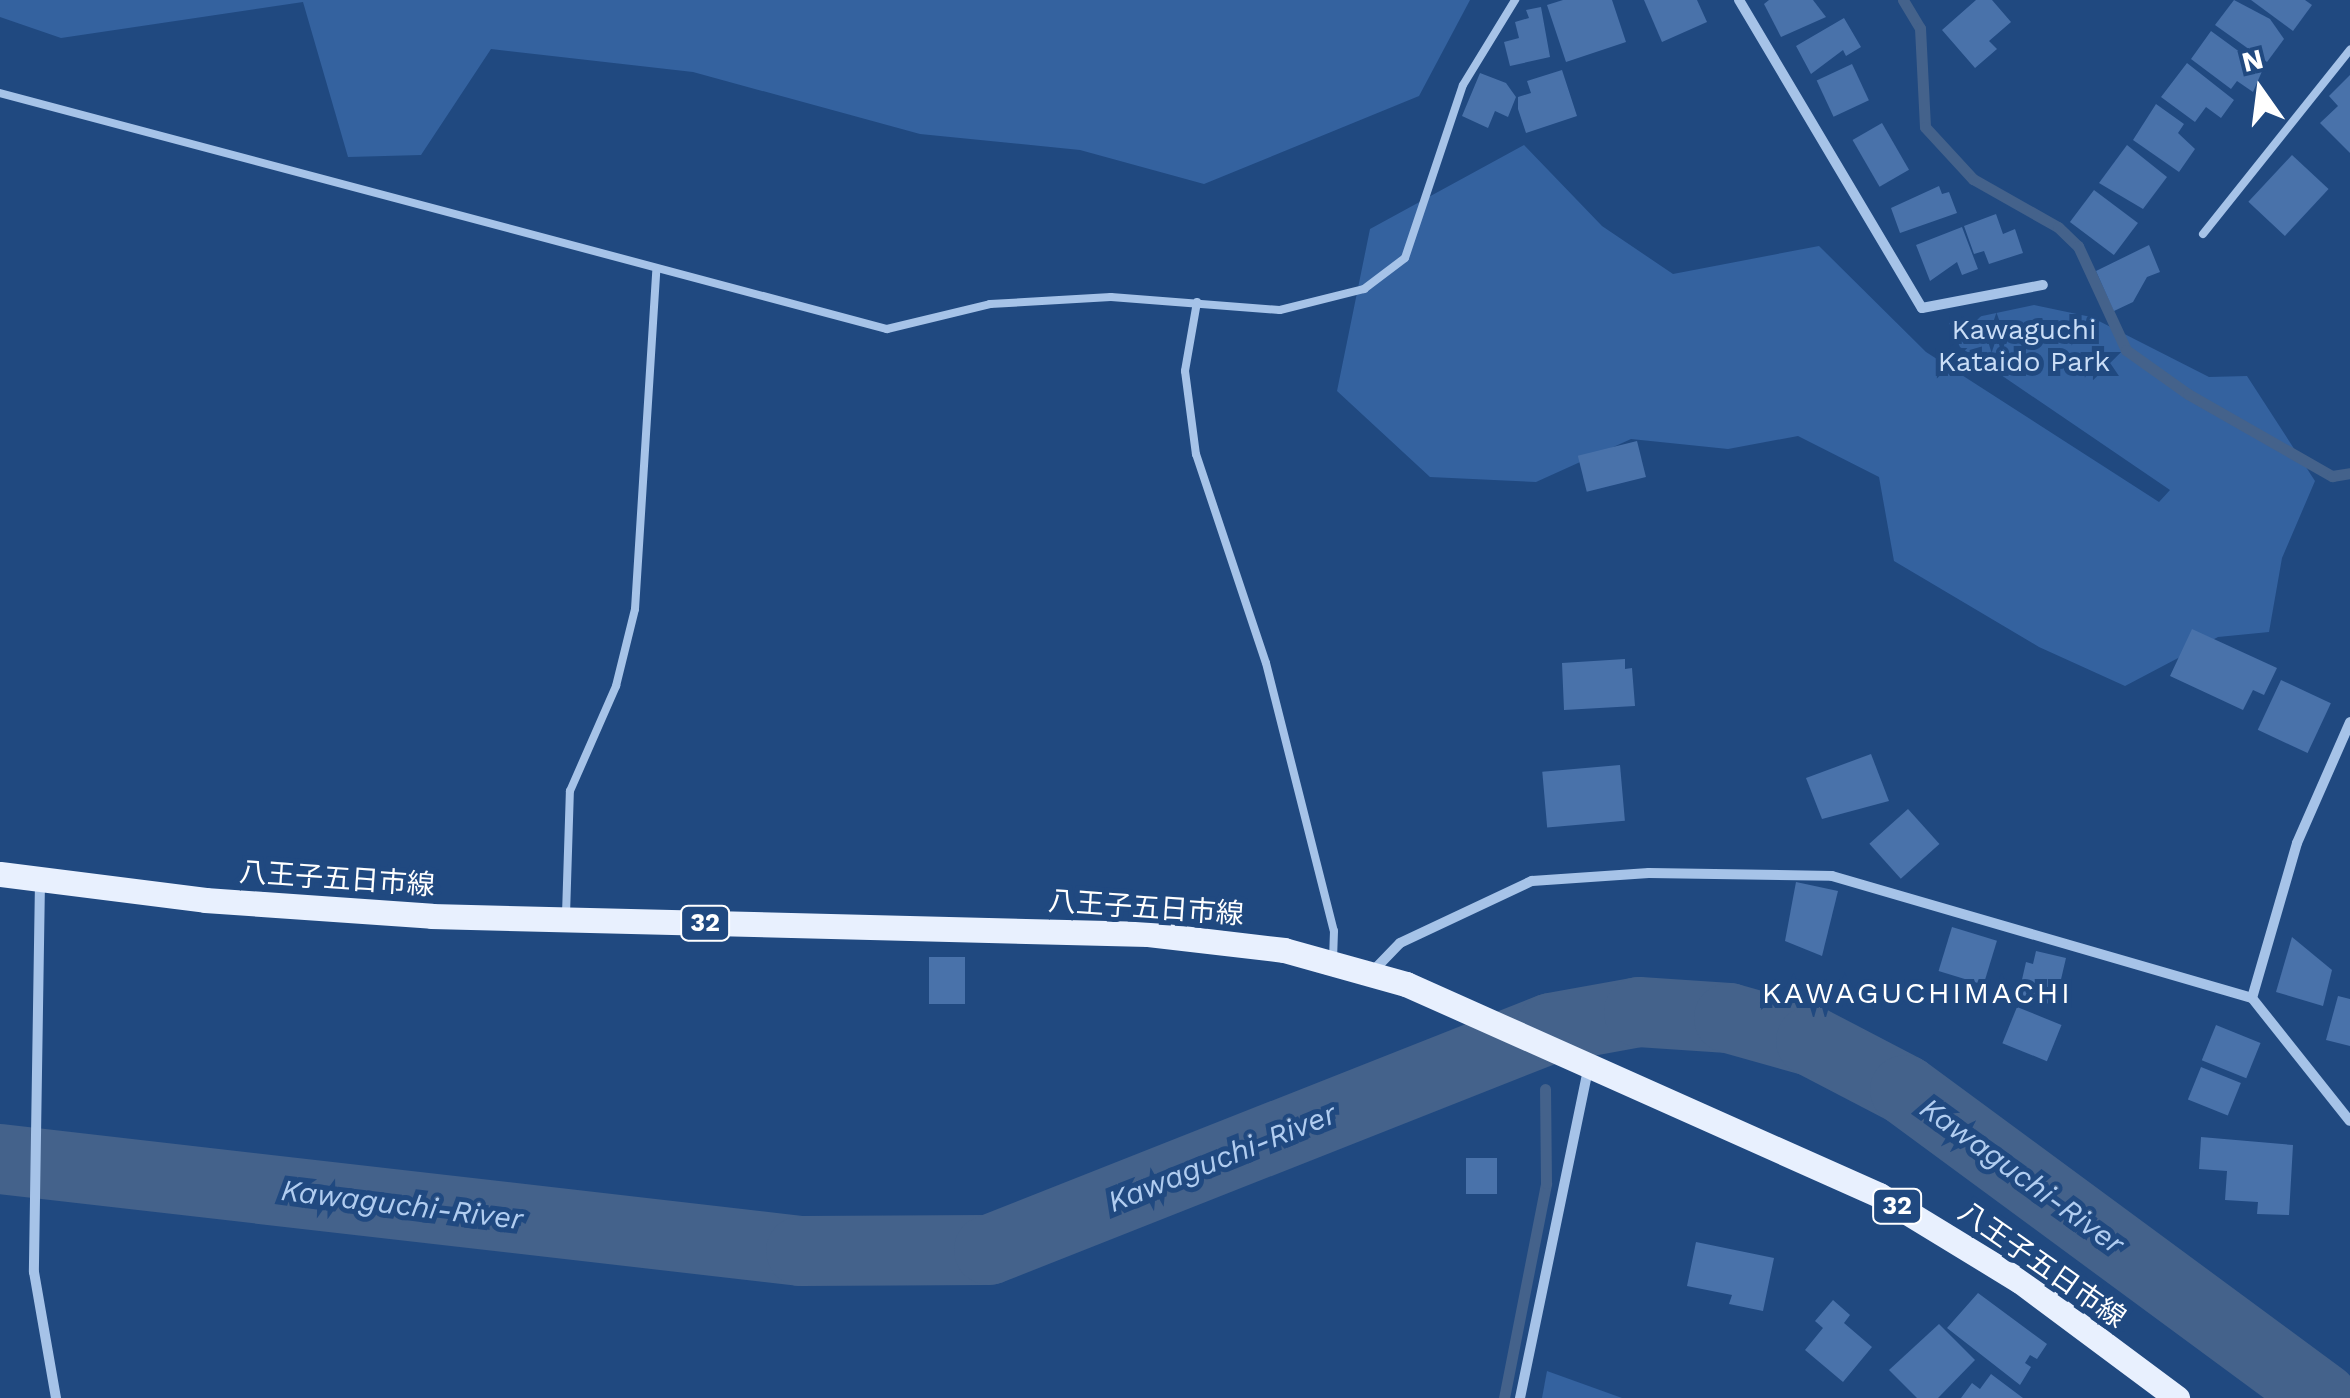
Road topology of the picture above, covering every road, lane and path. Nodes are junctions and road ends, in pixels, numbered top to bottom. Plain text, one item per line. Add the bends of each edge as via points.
1 (1516, 0) edge
2 (1739, 0) edge
3 (2350, 50) edge
4 (0, 93) edge
5 (2203, 234) dead end
6 (656, 272) junction
7 (2044, 286) dead end
8 (1197, 302) junction
9 (2350, 722) edge
10 (0, 874) edge
11 (40, 880) junction
12 (566, 920) junction
13 (1333, 962) junction
14 (1372, 972) junction
15 (2252, 998) junction
16 (1589, 1064) junction
17 (2350, 1121) edge
18 (56, 1398) edge
19 (1520, 1398) edge
20 (2176, 1398) edge

1 - 8 lane via 1464,84 1405,258 1364,289 1280,310
2 - 7 street via 1922,308
3 - 5 lane
4 - 6 lane
6 - 8 lane via 887,329 990,304 1111,297
6 - 12 lane via 635,609 616,686 570,791
8 - 13 lane via 1186,371 1193,439 1266,663 1334,930
9 - 15 street via 2297,843
10 - 11 main road, 八王子五日市線 / 32
11 - 12 main road, 八王子五日市線 / 32 via 291,907
11 - 18 street via 34,1272
12 - 13 main road, 八王子五日市線 / 32 via 1148,934
13 - 14 main road, 八王子五日市線 / 32
14 - 15 street via 1400,943 1532,881 1648,873 1832,876
14 - 16 main road, 八王子五日市線 / 32
15 - 17 street
16 - 19 street
16 - 20 main road, 八王子五日市線 / 32 via 1794,1153 1912,1214 2020,1281

